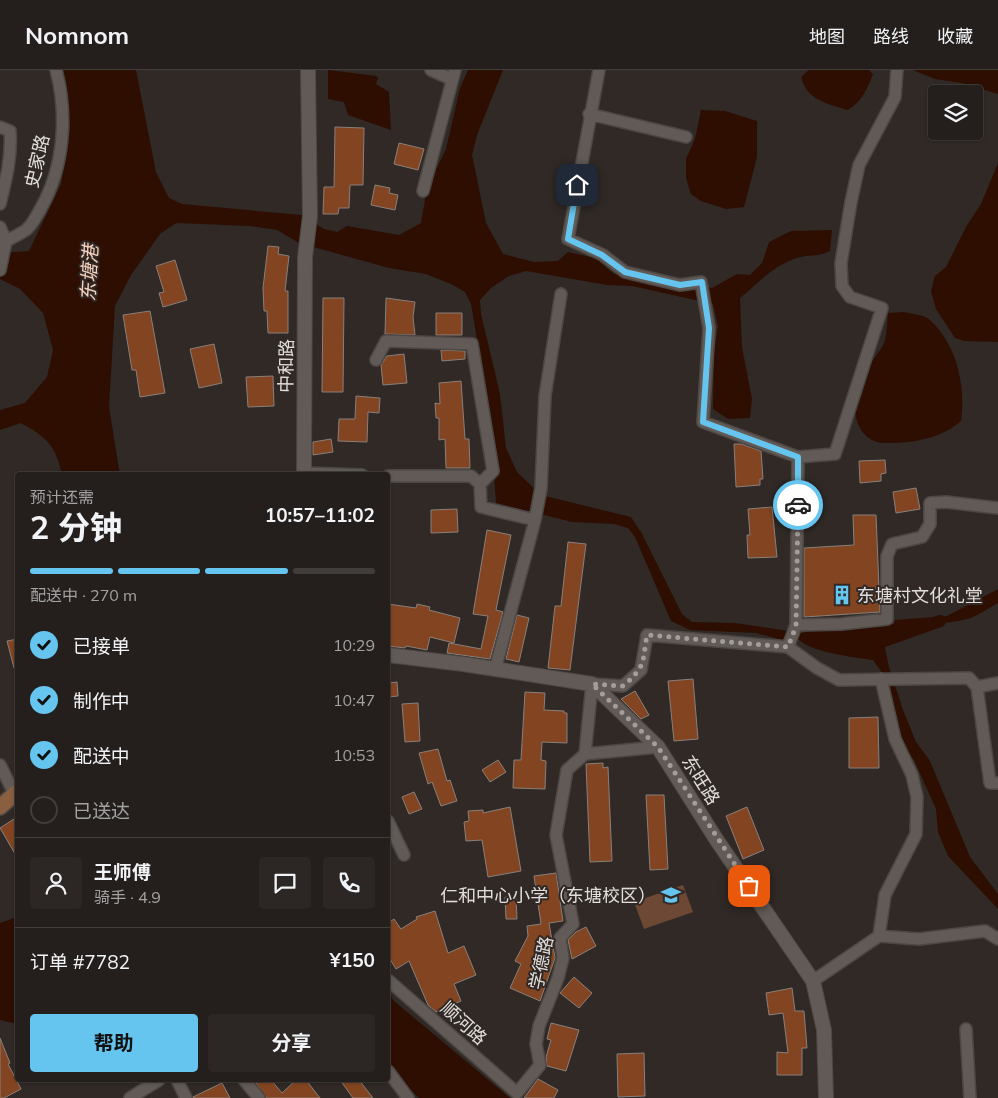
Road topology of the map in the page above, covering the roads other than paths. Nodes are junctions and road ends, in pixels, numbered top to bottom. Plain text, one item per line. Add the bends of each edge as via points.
1 (56, 70) edge
2 (308, 70) edge
3 (431, 70) edge
4 (599, 70) edge
5 (897, 70) edge
6 (453, 75) edge
7 (590, 114) junction
8 (0, 127) edge
9 (686, 137) dead end
10 (423, 190) dead end
11 (0, 204) edge
12 (0, 227) edge
13 (6, 241) junction
14 (0, 270) edge
15 (561, 294) dead end
16 (376, 360) dead end
17 (798, 457) junction
18 (304, 472) edge
19 (390, 476) edge
20 (480, 484) junction
21 (998, 508) edge
22 (535, 520) junction
23 (792, 636) junction
24 (390, 656) edge
25 (495, 670) junction
26 (881, 679) junction
27 (998, 683) edge
28 (592, 684) junction
29 (977, 687) junction
30 (658, 747) junction
31 (585, 754) junction
32 (0, 765) edge
33 (998, 783) edge
34 (15, 790) edge
35 (15, 793) edge
36 (0, 807) edge
37 (390, 825) edge
38 (404, 855) dead end
39 (879, 936) junction
40 (998, 939) edge
41 (813, 981) junction
42 (390, 982) edge
43 (966, 1029) dead end
44 (390, 1074) edge
45 (155, 1082) edge
46 (178, 1082) edge
47 (246, 1082) edge
48 (517, 1093) joint
49 (130, 1098) edge
50 (186, 1098) edge
51 (259, 1098) edge
52 (408, 1098) edge
53 (826, 1098) edge
54 (970, 1098) edge

1 - 13 street, 史家路 via 60,84 62,140 52,189 35,220 26,230
2 - 18 street, 中和路 via 310,216 305,257
3 - 6 street
4 - 7 street
5 - 17 street via 896,97 859,165 841,263 842,286 850,297 882,308 835,454
6 - 10 street
7 - 9 street
7 - 17 street via 568,239 602,255 625,272 680,285 702,282 709,328 703,422
8 - 11 street, 史家路 via 10,131 11,140
12 - 13 street
13 - 14 street
15 - 22 street via 545,396 541,488
16 - 20 street via 386,341 472,344 493,471
17 - 23 street
19 - 20 street via 471,476
20 - 22 street via 481,507
21 - 23 street via 930,503 930,524 922,537 892,544 887,556 887,619 841,624
22 - 25 street
23 - 26 street via 817,668 839,680
23 - 28 street via 647,635 641,670 629,681 623,686
24 - 25 street
25 - 28 street
26 - 29 street via 969,678
26 - 39 street via 895,740 912,775 917,797 916,834 885,895
27 - 29 street
28 - 30 street, 东旺路
28 - 31 street
29 - 33 street via 990,783
30 - 31 street
30 - 41 street, 东旺路
31 - 48 street, 学德路 via 567,770 556,835 573,924 560,938 563,958 558,978 538,1026 536,1044 540,1065
32 - 34 street
35 - 36 main road
37 - 38 street
39 - 40 street via 919,939 986,931
39 - 41 street
41 - 53 street, 东旺路 via 824,1030
42 - 48 street, 顺河路
43 - 54 street
44 - 52 street
45 - 49 street
46 - 50 street
47 - 51 street

